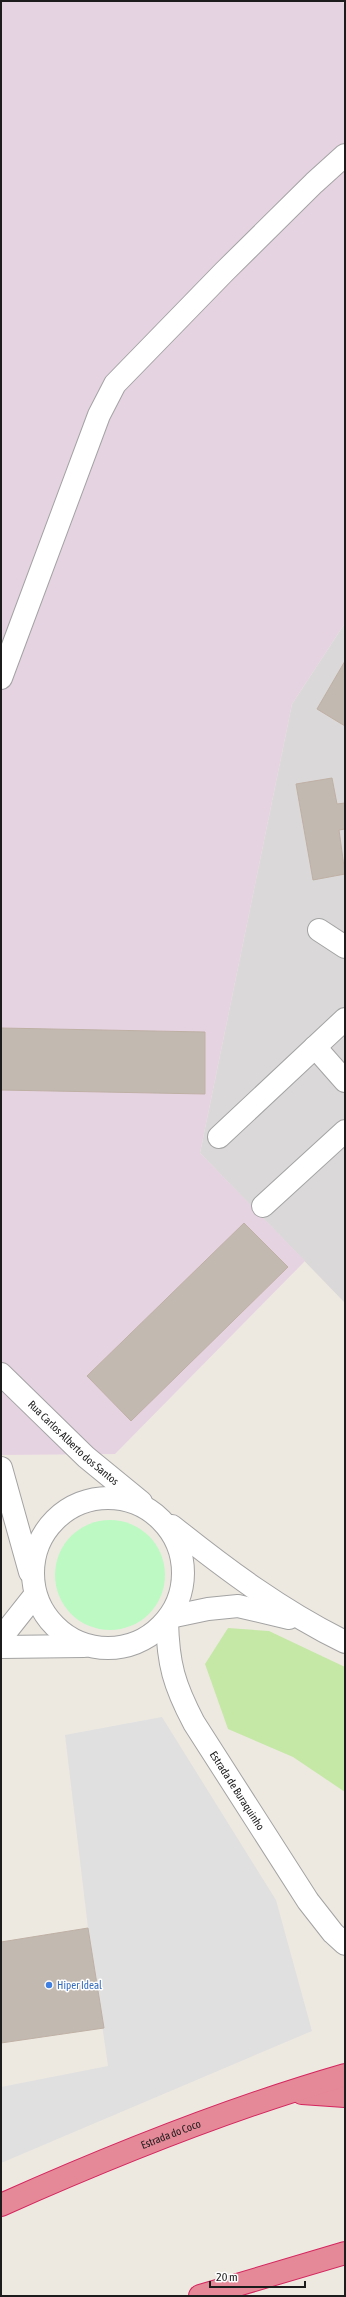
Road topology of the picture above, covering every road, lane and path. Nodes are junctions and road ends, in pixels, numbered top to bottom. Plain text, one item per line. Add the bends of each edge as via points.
1 (345, 155) edge
2 (1, 678) edge
3 (320, 930) dead end
4 (345, 947) edge
5 (345, 1019) edge
6 (315, 1048) junction
7 (345, 1081) edge
8 (345, 1131) edge
9 (219, 1137) dead end
10 (263, 1206) dead end
11 (1, 1374) edge
12 (1, 1468) edge
13 (155, 1513) junction
14 (34, 1588) junction
15 (169, 1619) junction
16 (308, 1623) junction
17 (1, 1638) edge
18 (345, 1642) edge
19 (87, 1646) junction
20 (1, 1647) edge
21 (345, 1944) edge
22 (345, 2075) edge
23 (287, 2092) junction
24 (345, 2096) edge
25 (1, 2205) edge
26 (345, 2253) edge
27 (200, 2296) edge

1 - 2 street via 235,261 115,384 99,415
3 - 4 street
5 - 6 street
6 - 7 street
6 - 9 street
8 - 10 street
11 - 13 street, Rua Carlos Alberto dos Santos via 86,1457
12 - 14 street
13 - 14 street via 127,1499 102,1497 78,1503 58,1515 42,1534 33,1556
13 - 15 street via 174,1534 182,1554 184,1576 180,1598
13 - 16 street, Rua Carlos Alberto dos Santos via 258,1591
14 - 17 street
14 - 19 street via 50,1621 67,1636
15 - 16 street, Rua Carlos Alberto dos Santos via 208,1609 238,1606
15 - 19 street via 151,1635 131,1645 109,1648
15 - 21 street, Estrada de Buraquinho via 168,1650 171,1670 180,1696 194,1723 308,1901
16 - 18 street, Rua Carlos Alberto dos Santos
19 - 20 street
22 - 23 highway, Estrada do Coco
23 - 24 highway
23 - 25 highway, Estrada do Coco via 179,2131
26 - 27 highway

